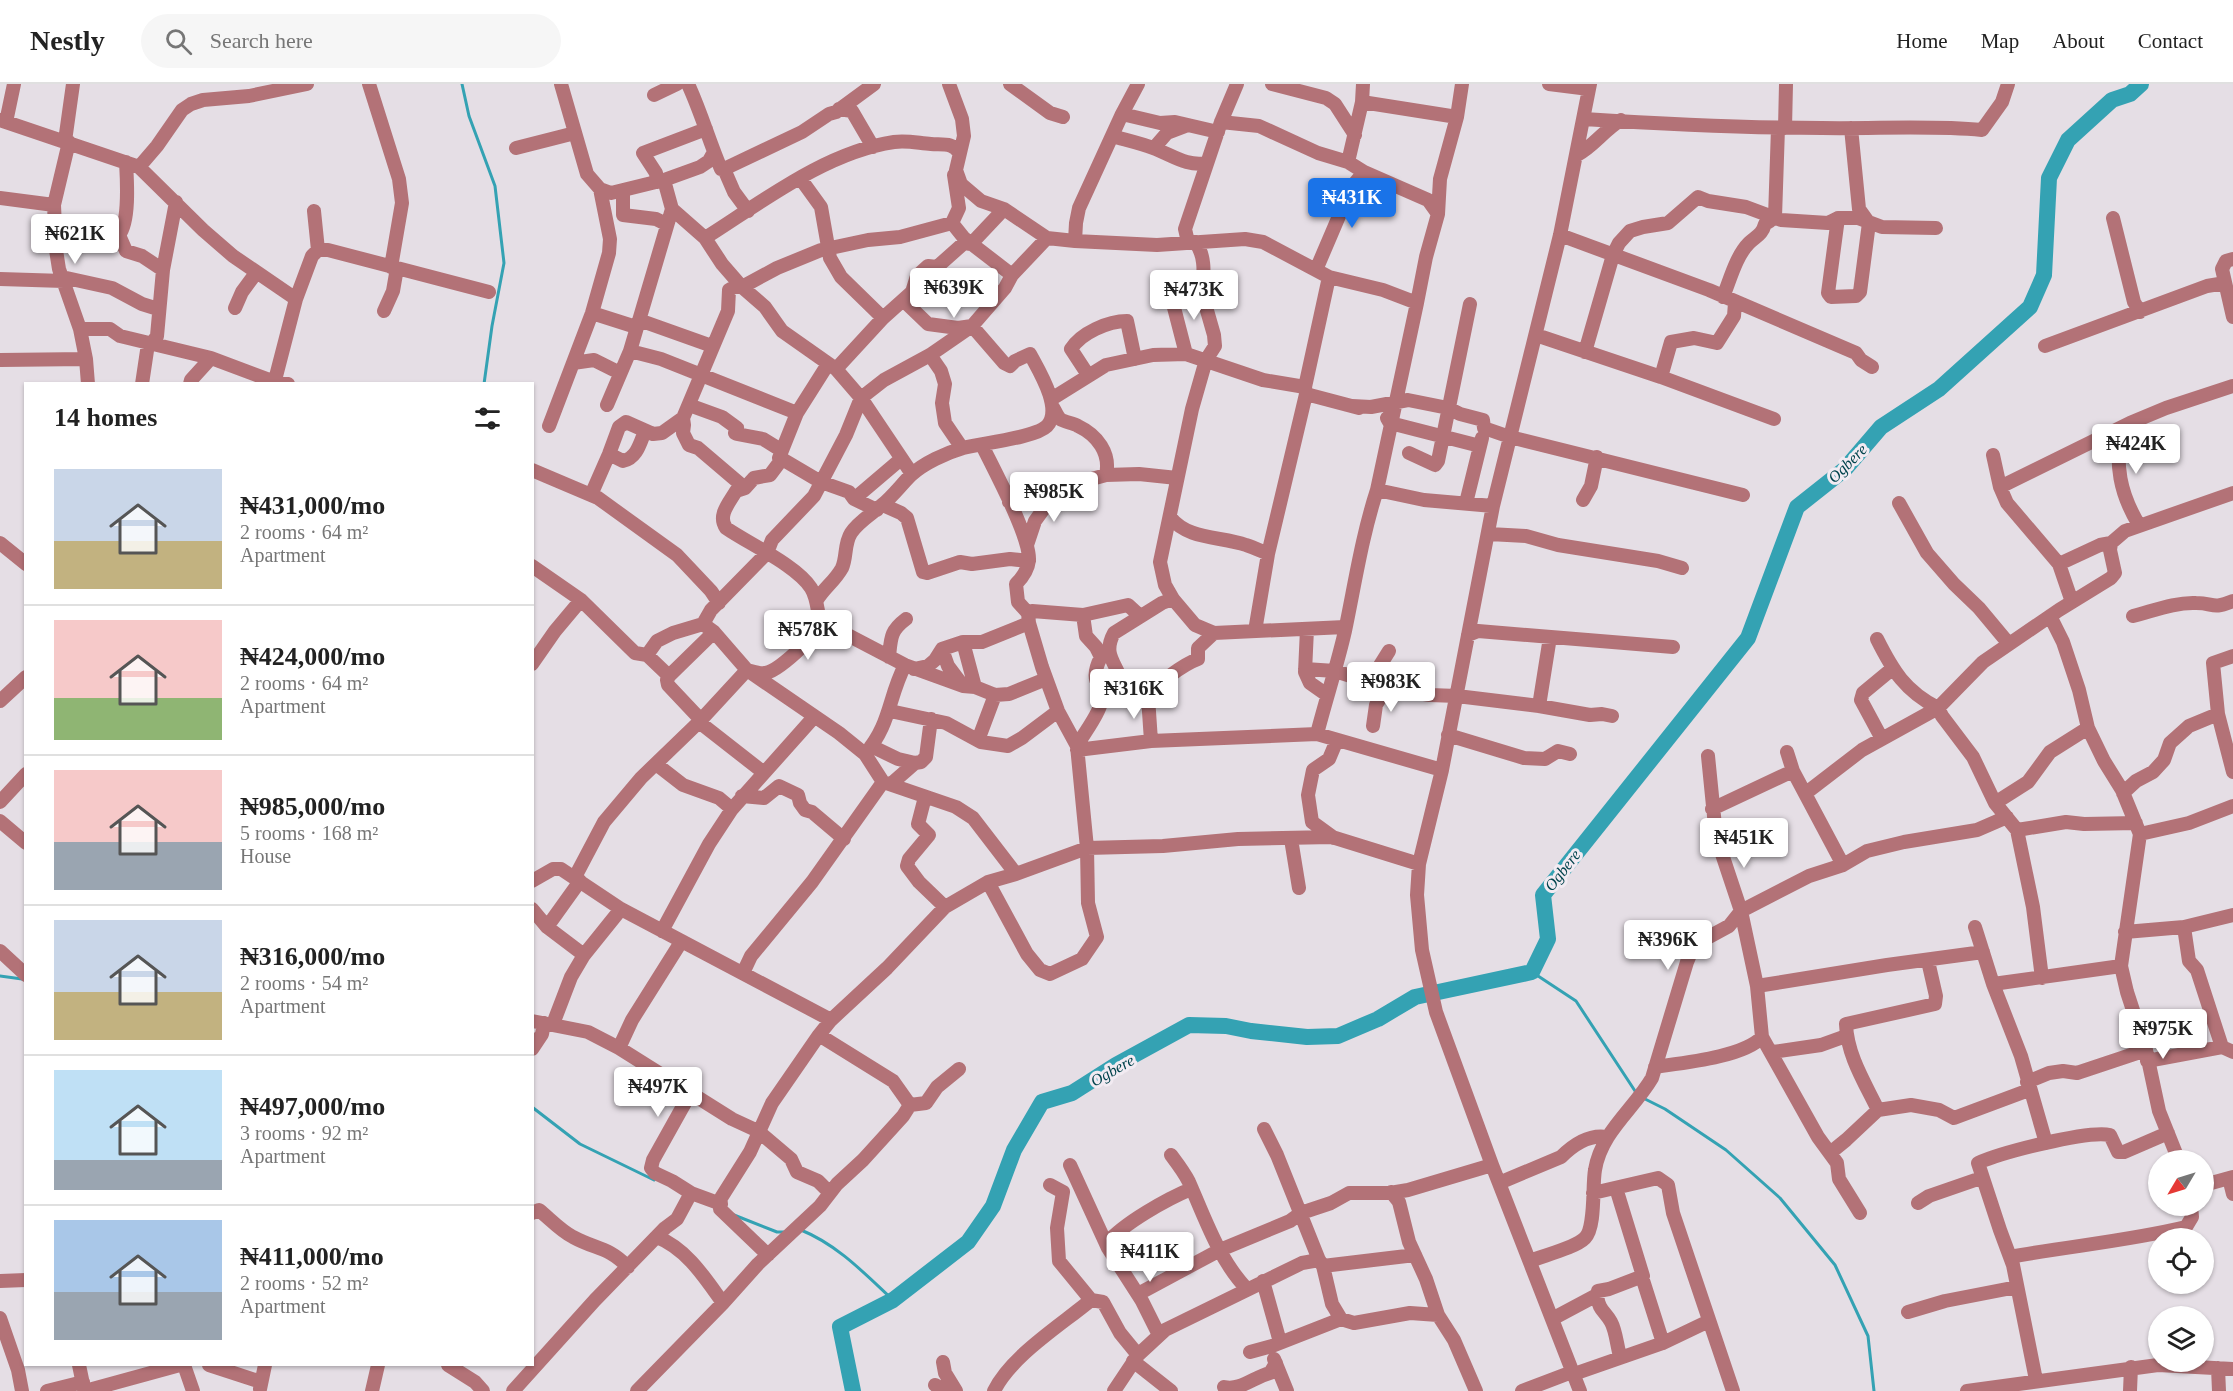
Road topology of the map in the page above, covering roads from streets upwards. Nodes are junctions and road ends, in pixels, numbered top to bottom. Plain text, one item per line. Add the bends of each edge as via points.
1 (14, 84) edge
2 (73, 84) edge
3 (307, 84) edge
4 (369, 84) edge
5 (561, 84) edge
6 (677, 84) edge
7 (688, 84) edge
8 (874, 84) edge
9 (1010, 84) edge
10 (1138, 84) edge
11 (1237, 84) edge
12 (1272, 84) edge
13 (1363, 84) edge
14 (1462, 84) edge
15 (1549, 84) edge
16 (1786, 84) edge
17 (2008, 84) edge
18 (954, 86) edge
19 (1590, 86) edge
20 (248, 90) edge
21 (654, 95) dead end
22 (1362, 102) junction
23 (839, 109) junction
24 (1122, 114) junction
25 (1063, 117) dead end
26 (1457, 117) junction
27 (1584, 119) junction
28 (1621, 120) junction
29 (3, 121) edge
30 (1188, 125) junction
31 (1219, 127) junction
32 (1781, 128) junction
33 (1851, 128) junction
34 (706, 129) junction
35 (575, 133) junction
36 (1355, 135) junction
37 (1112, 136) junction
38 (67, 141) junction
39 (873, 147) junction
40 (516, 148) dead end
41 (1154, 148) junction
42 (714, 152) junction
43 (959, 153) junction
44 (1577, 155) junction
45 (1348, 162) junction
46 (1208, 163) junction
47 (133, 164) junction
48 (724, 170) junction
49 (956, 170) junction
50 (1364, 172) junction
51 (800, 178) junction
52 (660, 181) junction
53 (600, 189) junction
54 (623, 191) junction
55 (0, 198) edge
56 (176, 202) junction
57 (54, 205) junction
58 (672, 209) junction
59 (1004, 209) junction
60 (314, 211) dead end
61 (748, 211) junction
62 (1438, 214) junction
63 (1773, 216) junction
64 (2113, 218) dead end
65 (1838, 219) junction
66 (55, 221) junction
67 (952, 222) junction
68 (1869, 223) junction
69 (666, 224) junction
70 (1936, 228) dead end
71 (118, 235) junction
72 (1560, 235) junction
73 (705, 238) junction
74 (1047, 238) junction
75 (1075, 242) junction
76 (1188, 242) junction
77 (971, 244) junction
78 (830, 249) junction
79 (318, 250) junction
80 (1613, 255) junction
81 (2233, 259) edge
82 (394, 267) junction
83 (163, 270) junction
84 (1316, 270) junction
85 (256, 273) junction
86 (1012, 275) junction
87 (1329, 277) junction
88 (0, 279) edge
89 (63, 279) junction
90 (2225, 283) junction
91 (742, 287) junction
92 (489, 292) dead end
93 (1171, 296) dead end
94 (296, 298) junction
95 (903, 300) junction
96 (1729, 300) junction
97 (1417, 303) junction
98 (1470, 304) dead end
99 (235, 308) dead end
100 (158, 309) junction
101 (384, 311) dead end
102 (2140, 312) junction
103 (592, 313) junction
104 (2233, 317) edge
105 (883, 318) junction
106 (637, 324) junction
107 (972, 326) junction
108 (80, 328) junction
109 (1536, 335) junction
110 (149, 345) junction
111 (712, 346) junction
112 (2044, 346) dead end
113 (630, 351) junction
114 (1586, 352) junction
115 (1186, 354) junction
116 (930, 355) junction
117 (211, 358) junction
118 (86, 359) junction
119 (1135, 359) junction
120 (0, 360) edge
121 (1206, 360) junction
122 (573, 363) junction
123 (832, 366) junction
124 (1872, 367) dead end
125 (620, 373) junction
126 (1088, 375) junction
127 (1660, 377) junction
128 (708, 378) junction
129 (88, 382) edge
130 (142, 382) edge
131 (190, 382) edge
132 (276, 382) edge
133 (279, 382) edge
134 (2233, 386) edge
135 (1305, 390) junction
136 (861, 398) junction
137 (691, 399) junction
138 (1052, 401) junction
139 (1395, 402) junction
140 (607, 405) dead end
141 (1352, 406) junction
142 (1448, 408) junction
143 (798, 413) junction
144 (683, 418) junction
145 (1774, 419) dead end
146 (549, 426) dead end
147 (1391, 426) junction
148 (1484, 428) junction
149 (2121, 429) junction
150 (645, 431) junction
151 (1443, 437) junction
152 (1510, 437) junction
153 (982, 445) junction
154 (1480, 446) junction
155 (962, 448) junction
156 (1409, 453) dead end
157 (609, 454) junction
158 (779, 455) junction
159 (1993, 455) dead end
160 (1597, 457) junction
161 (901, 459) junction
162 (534, 474) edge
163 (912, 474) junction
164 (1107, 475) junction
165 (1177, 478) junction
166 (821, 482) junction
167 (2000, 487) junction
168 (745, 488) junction
169 (1058, 489) junction
170 (1377, 490) junction
171 (2233, 493) edge
172 (591, 495) junction
173 (1743, 495) dead end
174 (854, 499) junction
175 (1583, 500) dead end
176 (1009, 502) junction
177 (1466, 503) junction
178 (1899, 503) dead end
179 (1494, 506) junction
180 (880, 507) junction
181 (1170, 517) junction
182 (2139, 525) junction
183 (1489, 534) junction
184 (0, 543) edge
185 (2111, 543) junction
186 (767, 553) junction
187 (1028, 554) junction
188 (1268, 554) junction
189 (24, 562) edge
190 (2058, 564) junction
191 (534, 567) edge
192 (1682, 568) dead end
193 (1173, 598) junction
194 (581, 600) junction
195 (817, 600) junction
196 (2072, 602) junction
197 (2233, 602) edge
198 (719, 603) junction
199 (1083, 615) junction
200 (1140, 616) junction
201 (2050, 616) junction
202 (2133, 616) dead end
203 (1028, 618) junction
204 (906, 619) dead end
205 (821, 625) junction
206 (1346, 627) junction
207 (708, 628) junction
208 (1307, 628) junction
209 (1254, 631) junction
210 (1214, 633) junction
211 (1468, 635) junction
212 (1550, 637) junction
213 (1876, 639) dead end
214 (963, 642) junction
215 (2009, 644) junction
216 (1673, 647) dead end
217 (942, 649) junction
218 (1389, 651) dead end
219 (647, 655) junction
220 (2233, 656) edge
221 (889, 657) junction
222 (534, 661) edge
223 (910, 667) junction
224 (1305, 669) junction
225 (1892, 669) junction
226 (747, 670) junction
227 (1335, 671) junction
228 (669, 676) junction
229 (24, 678) edge
230 (1046, 679) junction
231 (969, 687) junction
232 (1379, 687) junction
233 (995, 695) junction
234 (1327, 695) junction
235 (1457, 696) junction
236 (1101, 698) junction
237 (0, 701) edge
238 (1539, 706) junction
239 (1938, 708) junction
240 (890, 711) junction
241 (1058, 711) junction
242 (2218, 714) junction
243 (1612, 716) dead end
244 (814, 717) junction
245 (931, 719) junction
246 (700, 721) junction
247 (1373, 726) dead end
248 (2088, 728) junction
249 (1317, 734) junction
250 (1448, 735) junction
251 (1882, 738) junction
252 (1337, 740) junction
253 (1151, 741) junction
254 (981, 742) junction
255 (871, 747) junction
256 (1077, 748) junction
257 (1787, 752) dead end
258 (1570, 754) dead end
259 (1708, 756) dead end
260 (915, 763) junction
261 (656, 764) junction
262 (1442, 770) junction
263 (1793, 771) junction
264 (763, 772) junction
265 (2233, 772) edge
266 (24, 776) edge
267 (887, 783) junction
268 (1806, 793) junction
269 (2123, 793) junction
270 (742, 796) junction
271 (925, 797) junction
272 (0, 802) edge
273 (1995, 803) junction
274 (2233, 806) edge
275 (732, 809) junction
276 (1712, 809) junction
277 (2007, 817) junction
278 (0, 821) edge
279 (2138, 828) junction
280 (2017, 830) junction
281 (844, 838) junction
282 (1291, 838) junction
283 (1334, 838) junction
284 (24, 841) edge
285 (1087, 848) junction
286 (1419, 864) junction
287 (1843, 865) junction
288 (1016, 874) junction
289 (578, 879) junction
290 (534, 880) edge
291 (988, 882) junction
292 (1299, 888) dead end
293 (945, 907) junction
294 (621, 909) junction
295 (534, 911) edge
296 (1741, 911) junction
297 (2233, 915) edge
298 (547, 927) junction
299 (1975, 927) dead end
300 (2184, 927) junction
301 (662, 931) junction
302 (2125, 932) junction
303 (681, 942) junction
304 (0, 951) edge
305 (1983, 952) junction
306 (584, 955) junction
307 (1928, 961) junction
308 (2121, 966) junction
309 (24, 973) edge
310 (743, 974) junction
311 (2042, 978) junction
312 (1993, 984) junction
313 (1757, 987) junction
314 (831, 1020) junction
315 (543, 1022) edge
316 (819, 1035) junction
317 (1846, 1036) junction
318 (1762, 1037) junction
319 (534, 1046) edge
320 (619, 1048) junction
321 (2227, 1050) edge
322 (1773, 1052) junction
323 (2147, 1056) junction
324 (1655, 1067) junction
325 (959, 1069) dead end
326 (2028, 1086) junction
327 (691, 1092) junction
328 (910, 1105) junction
329 (1878, 1110) junction
330 (1264, 1129) dead end
331 (758, 1131) junction
332 (2168, 1133) junction
333 (1607, 1137) junction
334 (2046, 1143) junction
335 (2175, 1150) edge
336 (1830, 1153) junction
337 (1171, 1155) dead end
338 (1070, 1165) dead end
339 (1492, 1165) junction
340 (2231, 1177) edge
341 (1981, 1178) junction
342 (2214, 1182) edge
343 (1499, 1183) junction
344 (1050, 1185) dead end
345 (1616, 1188) junction
346 (1191, 1189) junction
347 (829, 1192) junction
348 (691, 1193) junction
349 (1593, 1193) junction
350 (2233, 1194) edge
351 (1398, 1195) junction
352 (1918, 1203) dead end
353 (721, 1204) junction
354 (534, 1212) edge
355 (1301, 1213) junction
356 (1860, 1213) dead end
357 (2192, 1216) edge
358 (657, 1237) junction
359 (1107, 1243) junction
360 (1220, 1250) junction
361 (768, 1255) junction
362 (1415, 1255) junction
363 (2010, 1257) junction
364 (1530, 1261) junction
365 (1321, 1263) junction
366 (628, 1267) junction
367 (1642, 1277) junction
368 (24, 1280) edge
369 (0, 1281) edge
370 (1263, 1281) junction
371 (2017, 1287) junction
372 (1247, 1289) junction
373 (1138, 1294) junction
374 (1598, 1295) junction
375 (1091, 1300) junction
376 (723, 1303) junction
377 (1908, 1312) dead end
378 (1438, 1315) junction
379 (0, 1318) edge
380 (1341, 1319) junction
381 (1552, 1319) junction
382 (1709, 1321) junction
383 (1158, 1335) junction
384 (1663, 1342) junction
385 (1276, 1344) junction
386 (1250, 1352) dead end
387 (1620, 1356) junction
388 (1136, 1358) junction
389 (943, 1362) dead end
390 (1276, 1363) junction
391 (79, 1366) edge
392 (178, 1366) edge
393 (182, 1366) edge
394 (211, 1366) edge
395 (265, 1366) edge
396 (378, 1366) edge
397 (450, 1366) edge
398 (2131, 1367) junction
399 (2218, 1368) junction
400 (2233, 1369) edge
401 (1573, 1373) junction
402 (2031, 1384) edge
403 (260, 1387) edge
404 (84, 1388) edge
405 (1232, 1389) edge
406 (22, 1391) edge
407 (47, 1391) edge
408 (193, 1391) edge
409 (372, 1391) edge
410 (483, 1391) edge
411 (513, 1391) edge
412 (637, 1391) edge
413 (956, 1391) edge
414 (994, 1391) edge
415 (1114, 1391) edge
416 (1171, 1391) edge
417 (1287, 1391) edge
418 (1476, 1391) edge
419 (1522, 1391) edge
420 (1580, 1391) edge
421 (1733, 1391) edge
422 (1967, 1391) edge
423 (2130, 1391) edge
424 (2219, 1391) edge

1 - 29 street
2 - 38 street
3 - 20 street
4 - 82 street via 399,179 402,202
5 - 35 street
6 - 21 street
7 - 34 street
8 - 23 street
9 - 25 street via 1050,113
10 - 24 street
11 - 31 street
12 - 36 street via 1326,98 1335,104
13 - 22 street
14 - 26 street
15 - 19 street
16 - 32 street
17 - 33 street via 2002,102 1982,130 1941,126
18 - 43 street via 964,136
19 - 27 street
20 - 47 street via 191,104 182,110 157,146
22 - 26 street
22 - 36 street
23 - 39 street via 852,111
23 - 48 street
24 - 30 street
24 - 37 street
26 - 62 street via 1440,179
27 - 28 street
27 - 44 street
28 - 32 street
28 - 44 street
29 - 38 street
30 - 31 street
30 - 41 street via 1167,133
31 - 45 street via 1259,126
31 - 46 street
32 - 33 street
32 - 63 street
33 - 68 street via 1859,209
34 - 42 street
34 - 52 street via 643,153
35 - 40 street
35 - 53 street via 587,174
36 - 45 street
37 - 41 street
37 - 75 street via 1079,208
38 - 47 street
38 - 57 street
39 - 43 street via 903,141 949,145
39 - 51 street via 818,166
41 - 46 street via 1186,163
42 - 48 street
42 - 52 street via 700,167
43 - 49 street
44 - 72 street
45 - 50 street
46 - 76 street via 1185,229
47 - 56 street
47 - 71 street
48 - 61 street
49 - 59 street via 961,184 981,201
49 - 67 street via 959,208
50 - 62 street via 1428,200
50 - 84 street via 1348,195
51 - 61 street
51 - 78 street via 820,207
52 - 54 street
52 - 58 street
53 - 54 street via 611,193
53 - 103 street via 609,253
54 - 69 street via 623,215
55 - 57 street
56 - 83 street
56 - 85 street via 203,230
57 - 66 street
58 - 69 street
58 - 73 street
59 - 74 street
59 - 77 street
60 - 79 street
61 - 73 street
62 - 97 street
63 - 65 street via 1828,223
63 - 80 street via 1698,196 1668,224 1630,231
63 - 96 street via 1742,254
64 - 102 street via 2134,302
65 - 68 street via 1858,218
65 - 68 street via 1828,293 1831,297 1856,296 1860,292
66 - 71 street via 85,222
66 - 89 street
67 - 77 street
67 - 78 street via 900,237
68 - 70 street via 1882,227
69 - 106 street
71 - 83 street via 126,251
72 - 80 street
72 - 109 street
73 - 91 street
74 - 75 street
74 - 86 street
75 - 76 street
76 - 84 street via 1263,242
76 - 121 street via 1195,242 1200,249 1204,279 1200,285 1214,335 1215,346
77 - 86 street
77 - 95 street via 963,243 937,267 928,267 917,276 912,292
78 - 91 street via 777,268
78 - 105 street via 830,258 841,277
79 - 82 street
79 - 94 street
80 - 96 street
80 - 114 street
81 - 90 street via 2226,261 2222,269
82 - 92 street
82 - 101 street via 393,291
83 - 100 street
84 - 87 street
85 - 94 street
85 - 99 street
86 - 107 street
87 - 97 street
87 - 135 street
88 - 89 street
89 - 100 street via 112,288
89 - 108 street
90 - 102 street
90 - 104 street
91 - 111 street via 729,290 728,311
91 - 123 street via 765,307 782,331
93 - 115 street
94 - 133 street
95 - 105 street
95 - 107 street via 928,324
96 - 124 street via 1856,353
96 - 127 street via 1734,316 1717,343 1694,338 1671,342
97 - 139 street
98 - 142 street
100 - 110 street via 157,336
102 - 112 street
103 - 106 street
103 - 122 street
105 - 123 street
106 - 111 street
106 - 113 street
107 - 116 street
107 - 138 street via 1010,366 1030,354
108 - 110 street via 110,329
108 - 118 street
109 - 114 street
109 - 152 street
110 - 117 street
110 - 130 street
111 - 128 street
113 - 125 street
113 - 128 street
114 - 127 street
115 - 119 street
115 - 121 street
116 - 136 street via 884,380
116 - 155 street via 945,384 945,423
117 - 131 street
117 - 132 street
118 - 120 street
118 - 129 street
119 - 126 street via 1106,365
119 - 126 street via 1127,321 1120,321 1091,331 1071,349
121 - 135 street
121 - 165 street
122 - 125 street via 594,360
122 - 146 street
123 - 136 street
123 - 143 street
125 - 140 street
126 - 138 street
127 - 145 street
128 - 137 street
128 - 143 street
134 - 149 street via 2166,408
135 - 141 street
135 - 188 street
136 - 161 street
136 - 166 street
137 - 144 street
137 - 158 street via 728,421 737,428 735,433 763,439
138 - 153 street via 1051,419 1046,427
138 - 164 street via 1061,420 1096,437 1109,464
139 - 141 street
139 - 142 street via 1408,400
139 - 147 street
141 - 147 street via 1383,413
142 - 148 street via 1483,420
142 - 151 street
143 - 158 street
144 - 150 street via 662,433
144 - 168 street via 683,433 689,445 698,448
147 - 151 street
147 - 170 street
148 - 152 street
148 - 154 street
149 - 167 street
149 - 182 street via 2117,457 2121,481 2127,506
150 - 157 street via 630,459 623,461
150 - 157 street via 626,422 619,427
151 - 154 street
151 - 156 street via 1435,465
152 - 160 street
152 - 179 street
153 - 155 street
153 - 176 street
154 - 177 street
155 - 163 street
157 - 172 street
158 - 166 street
158 - 168 street via 770,475 754,478
159 - 167 street
160 - 173 street
160 - 175 street via 1591,486
161 - 163 street
161 - 174 street
162 - 172 street
163 - 180 street
164 - 165 street
164 - 169 street
165 - 181 street
166 - 174 street via 849,492
166 - 186 street via 814,496 772,540
167 - 190 street via 2007,503
168 - 186 street via 736,490 722,522
169 - 176 street
169 - 187 street via 1035,521
170 - 177 street via 1424,500
170 - 206 street via 1365,526
171 - 182 street
172 - 198 street via 677,555
174 - 180 street
176 - 187 street
177 - 179 street
178 - 215 street via 1927,553
179 - 183 street
180 - 187 street via 907,518 923,572 960,562 972,564
180 - 195 street via 852,531 843,566
181 - 188 street via 1178,527 1198,535 1245,544
181 - 193 street via 1160,562 1165,585
182 - 185 street
183 - 192 street via 1526,536
183 - 211 street
184 - 189 street
185 - 190 street
185 - 196 street via 2115,573
186 - 195 street via 800,576
186 - 198 street
187 - 203 street via 1023,577 1016,584 1018,602
188 - 209 street
190 - 196 street
191 - 194 street
193 - 200 street
193 - 210 street via 1195,625
194 - 219 street via 635,653
194 - 222 street
195 - 205 street
196 - 201 street
197 - 202 street via 2216,608 2194,603 2164,607
198 - 207 street
199 - 200 street via 1128,605
199 - 203 street via 1032,611
199 - 236 street via 1086,636 1101,657 1095,680
200 - 236 street via 1110,640 1108,652 1123,687 1114,696
201 - 215 street
201 - 248 street via 2063,642
203 - 214 street via 982,642
203 - 230 street
204 - 221 street via 894,628
205 - 221 street
205 - 226 street via 775,670
206 - 208 street
206 - 227 street
207 - 219 street via 673,633 657,641
207 - 226 street
207 - 228 street
208 - 209 street
208 - 224 street
209 - 210 street
210 - 253 street via 1198,648 1198,659 1176,669 1148,697
211 - 212 street via 1478,632
211 - 235 street
212 - 216 street
212 - 238 street
213 - 225 street
214 - 217 street
214 - 231 street
215 - 239 street via 1983,662
217 - 223 street via 928,666
217 - 231 street via 948,666
218 - 232 street via 1379,667
219 - 228 street
220 - 242 street via 2213,663
221 - 223 street
223 - 231 street
223 - 240 street via 897,682
224 - 227 street
224 - 234 street via 1310,683
225 - 239 street via 1908,689
225 - 251 street via 1861,697
226 - 244 street
226 - 246 street
227 - 232 street
227 - 234 street
228 - 246 street via 668,685
229 - 237 street
230 - 233 street via 1009,694
230 - 241 street
231 - 233 street
232 - 235 street
232 - 247 street
233 - 254 street
234 - 249 street
235 - 238 street
235 - 250 street
236 - 256 street via 1096,716
238 - 243 street
239 - 251 street
239 - 273 street via 1973,757
240 - 245 street
240 - 255 street
241 - 254 street via 1008,746
241 - 256 street
242 - 265 street
242 - 269 street via 2189,726 2170,742 2164,760 2153,772
244 - 255 street
244 - 264 street
245 - 254 street
245 - 260 street via 926,757
246 - 261 street
246 - 264 street
248 - 269 street
248 - 273 street via 2063,741 2028,782
249 - 252 street
249 - 253 street
250 - 258 street via 1524,758 1545,759 1558,751
250 - 262 street
251 - 268 street
252 - 262 street
252 - 283 street via 1329,759 1313,770 1308,795 1312,822
253 - 256 street
255 - 260 street
255 - 267 street
256 - 285 street
257 - 263 street
259 - 276 street
260 - 267 street
261 - 275 street via 683,785 719,798
261 - 289 street via 604,822
262 - 286 street
263 - 268 street
263 - 276 street
264 - 270 street
266 - 272 street
267 - 271 street
267 - 281 street
268 - 287 street
269 - 279 street
270 - 275 street
270 - 281 street via 764,798 779,786 798,795 805,810
271 - 288 street via 956,807 973,818
271 - 293 street via 918,824 929,835 907,866
273 - 277 street
274 - 279 street via 2188,823
275 - 301 street
276 - 296 street via 1716,836
277 - 280 street
277 - 287 street via 1977,830 1867,851
278 - 284 street
279 - 280 street via 2066,822
279 - 302 street
280 - 311 street
281 - 310 street via 751,956
282 - 283 street
282 - 285 street
282 - 292 street
283 - 286 street
285 - 288 street
285 - 291 street via 1088,903 1097,936 1082,959 1050,974 1040,970 1027,954
286 - 339 street via 1417,895 1425,969 1436,1012
287 - 296 street via 1809,876
288 - 291 street
289 - 290 street via 554,869
289 - 294 street
289 - 298 street
291 - 293 street
293 - 314 street
294 - 301 street
294 - 306 street
295 - 298 street
296 - 313 street
296 - 324 street via 1729,926 1694,945
297 - 300 street
298 - 306 street
299 - 305 street
300 - 302 street
300 - 321 street via 2189,961 2197,970
301 - 303 street
302 - 308 street
303 - 310 street
303 - 320 street
304 - 309 street
305 - 307 street
305 - 312 street
306 - 315 street
307 - 313 street
307 - 317 street via 1935,1004 1846,1024
308 - 311 street
308 - 323 street
310 - 314 street
311 - 312 street
312 - 326 street
313 - 318 street
314 - 316 street
315 - 319 street via 542,1034
315 - 320 street via 588,1032
316 - 328 street via 893,1081
316 - 331 street via 772,1103
317 - 322 street via 1821,1045
317 - 329 street
318 - 322 street
318 - 324 street via 1716,1057
320 - 327 street
321 - 323 street
322 - 336 street
323 - 326 street via 2078,1073 2049,1073
323 - 332 street
324 - 333 street via 1641,1096
325 - 328 street via 937,1087 926,1103
326 - 329 street via 1954,1118 1939,1110 1911,1105
326 - 334 street
327 - 331 street
327 - 348 street via 651,1164 655,1173
328 - 347 street via 863,1160
329 - 336 street
330 - 355 street
331 - 347 street via 791,1159 797,1172 818,1181
331 - 353 street via 750,1152 720,1198
332 - 334 street via 2118,1152 2113,1138 2104,1134
332 - 335 street
333 - 343 street via 1587,1138 1561,1157
333 - 349 street via 1595,1169
334 - 341 street via 1978,1163
336 - 356 street via 1837,1164 1839,1179
337 - 346 street
338 - 359 street
339 - 343 street
339 - 351 street
340 - 342 street
340 - 350 street
341 - 352 street
341 - 363 street
343 - 364 street
344 - 375 street via 1063,1192 1057,1228 1059,1261
345 - 349 street
345 - 367 street
345 - 382 street via 1658,1178 1668,1185 1673,1213
346 - 359 street via 1168,1198
346 - 360 street
347 - 361 street via 820,1206
348 - 353 street
348 - 358 street via 677,1219
349 - 364 street via 1587,1237
351 - 355 street via 1349,1193
351 - 362 street
353 - 361 street via 720,1209
354 - 366 street via 539,1210 570,1236 603,1248
355 - 360 street
355 - 365 street
357 - 363 street via 2186,1227
358 - 366 street
358 - 376 street via 685,1255
359 - 373 street
360 - 372 street
360 - 373 street
361 - 376 street
362 - 365 street
362 - 378 street
363 - 371 street
364 - 381 street
365 - 370 street via 1302,1263
365 - 380 street via 1332,1304
366 - 411 street
367 - 374 street via 1598,1291
367 - 384 street
368 - 369 street
370 - 372 street
370 - 385 street
371 - 377 street
371 - 402 street
372 - 383 street
373 - 383 street
374 - 381 street
374 - 387 street via 1599,1308 1613,1326
375 - 388 street via 1103,1302
375 - 414 street via 1024,1354
376 - 412 street
378 - 380 street via 1410,1312 1354,1323
378 - 418 street via 1454,1340
379 - 406 street
380 - 385 street
381 - 401 street
382 - 384 street
382 - 421 street
383 - 388 street
384 - 387 street
385 - 386 street
385 - 390 street via 1271,1353
387 - 401 street
388 - 415 street
388 - 416 street
389 - 413 street
390 - 405 street via 1270,1373
390 - 417 street
391 - 404 street
392 - 404 street
393 - 408 street
394 - 403 street
395 - 403 street
396 - 409 street
397 - 410 street
398 - 399 street
398 - 402 street
398 - 423 street
399 - 400 street
399 - 424 street
401 - 419 street
401 - 420 street
402 - 422 street
404 - 407 street

